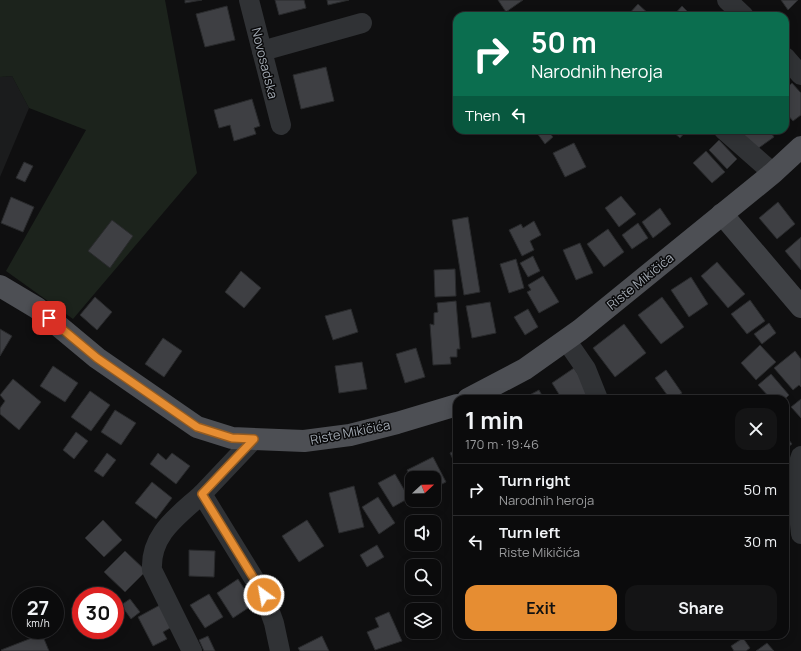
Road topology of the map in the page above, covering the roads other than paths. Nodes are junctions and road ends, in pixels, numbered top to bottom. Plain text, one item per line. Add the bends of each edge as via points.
1 (249, 0) edge
2 (727, 0) edge
3 (740, 12) edge
4 (362, 23) dead end
5 (262, 51) junction
6 (789, 61) edge
7 (801, 74) edge
8 (281, 125) dead end
9 (729, 134) edge
10 (801, 148) edge
11 (773, 172) junction
12 (722, 214) junction
13 (0, 286) edge
14 (801, 307) edge
15 (566, 340) junction
16 (476, 395) edge
17 (596, 395) edge
18 (453, 405) edge
19 (254, 439) junction
20 (801, 456) edge
21 (202, 494) junction
22 (801, 534) edge
23 (192, 651) edge
24 (280, 651) edge

1 - 5 street, Novosadska
2 - 3 street
4 - 5 street
5 - 8 street, Novosadska
6 - 7 street
9 - 11 street
10 - 11 main road, Riste Mikičića
11 - 12 main road, Riste Mikičića
12 - 14 street
12 - 15 main road, Riste Mikičića
13 - 19 main road, Riste Mikičića via 37,308 97,358 197,427 232,438
15 - 16 main road, Riste Mikičića via 525,370
15 - 17 street via 586,369
18 - 19 main road, Riste Mikičića via 350,435 304,441
19 - 21 street
20 - 22 street via 795,475
21 - 23 street via 168,524 157,540 151,556 152,570
21 - 24 street via 264,595

